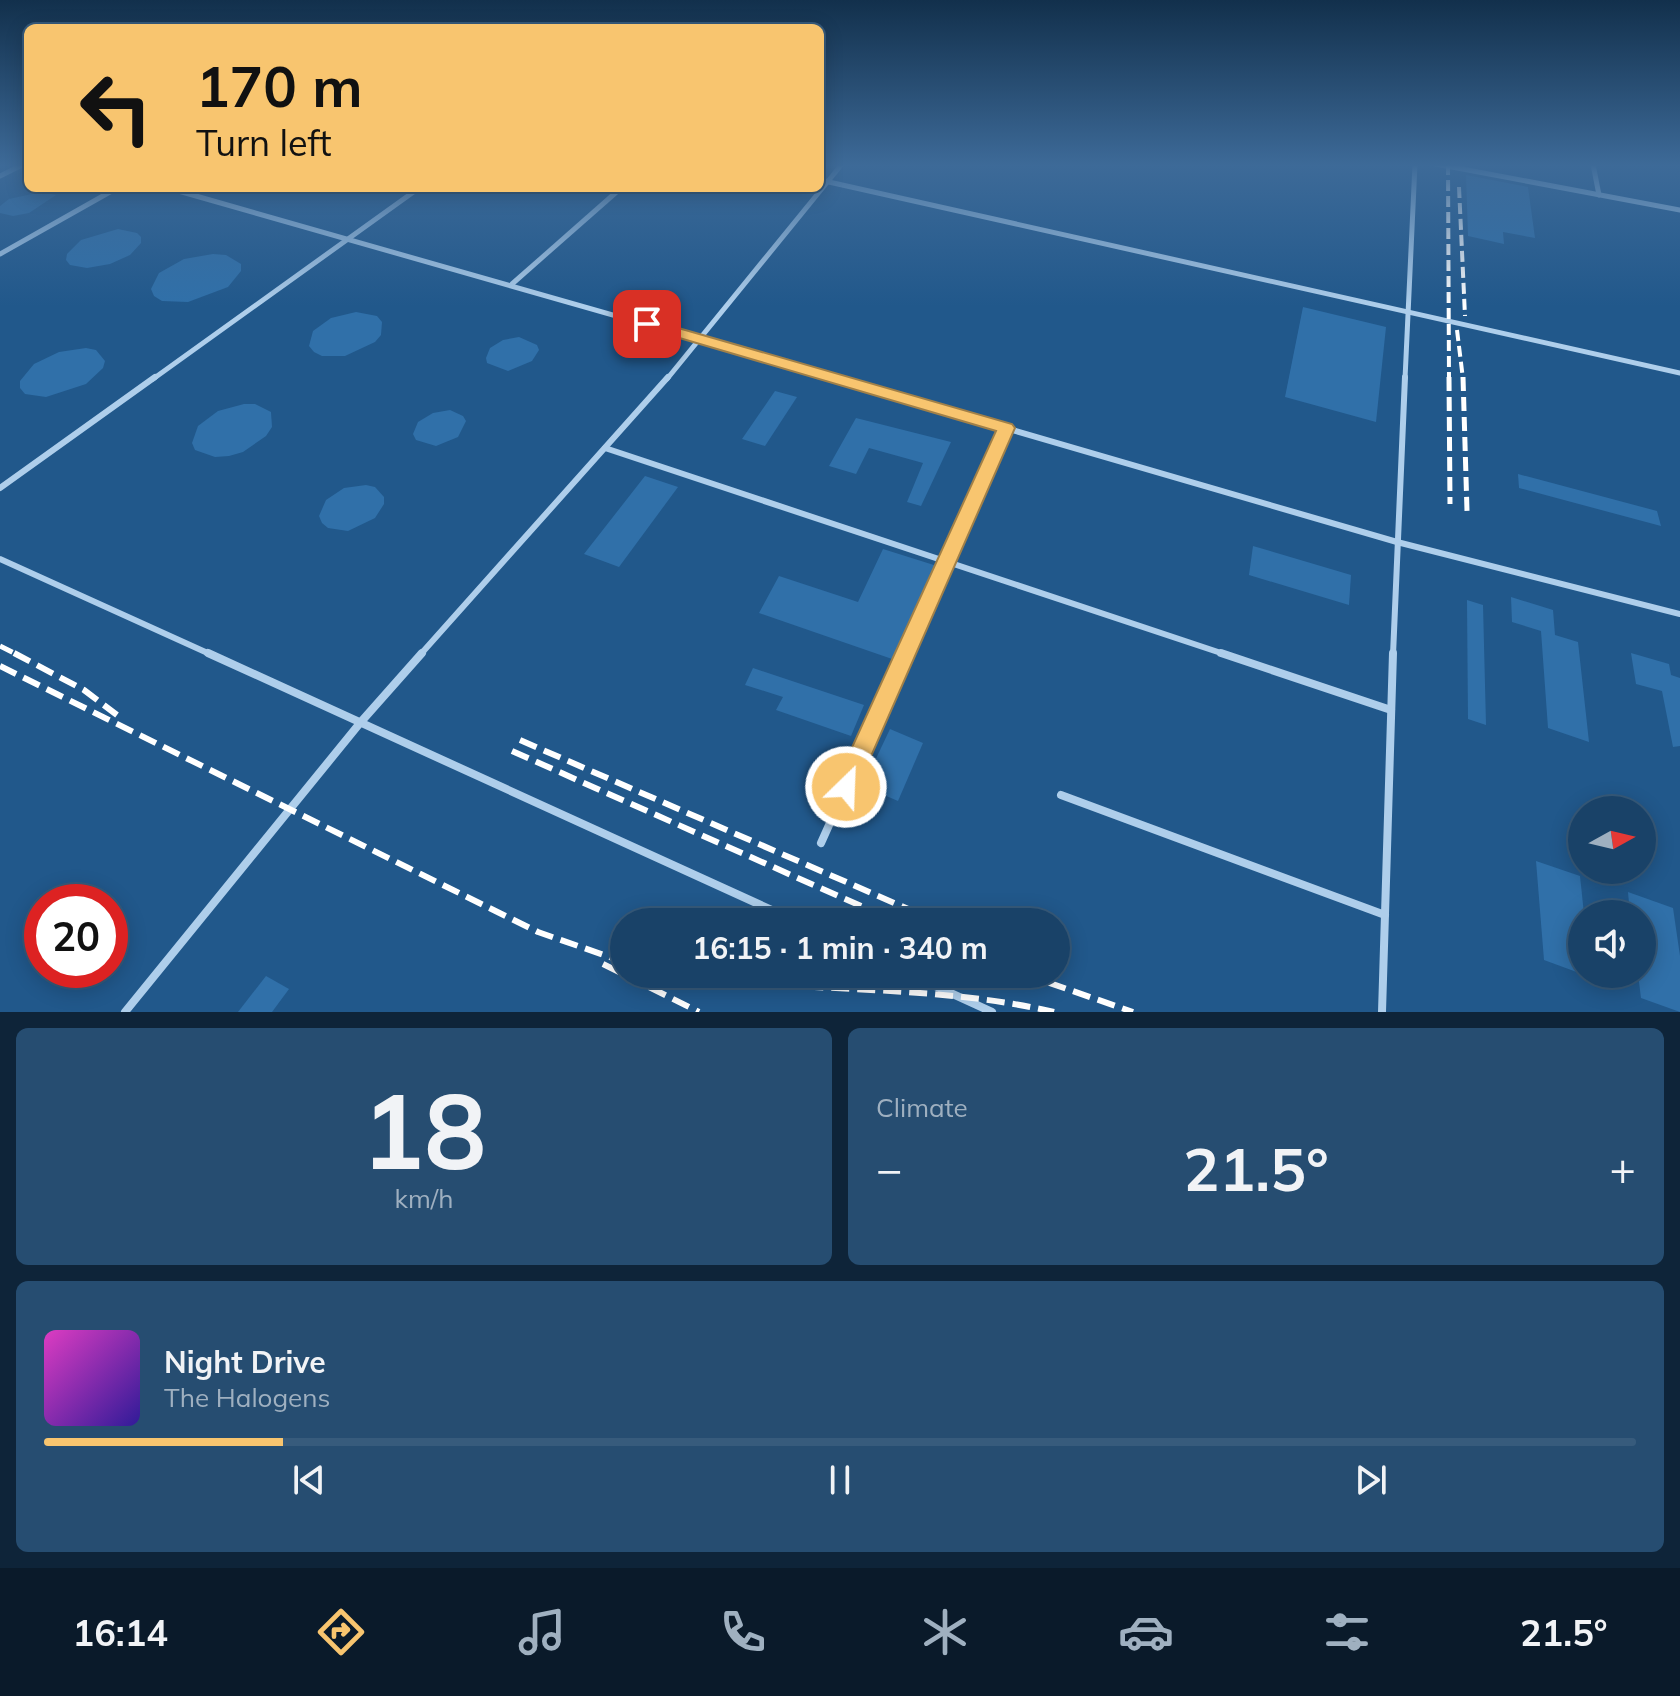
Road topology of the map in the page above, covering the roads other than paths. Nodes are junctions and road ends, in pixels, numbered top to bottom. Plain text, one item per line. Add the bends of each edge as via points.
1 (76, 211) edge
2 (246, 211) edge
3 (387, 211) edge
4 (595, 211) edge
5 (803, 211) edge
6 (961, 211) edge
7 (1413, 211) edge
8 (346, 241) junction
9 (0, 254) edge
10 (512, 284) junction
11 (1410, 313) junction
12 (702, 339) junction
13 (1680, 373) edge
14 (1006, 428) junction
15 (605, 448) junction
16 (0, 488) edge
17 (1397, 542) junction
18 (0, 559) edge
19 (946, 562) junction
20 (1680, 614) edge
21 (1391, 710) junction
22 (360, 723) junction
23 (1061, 795) dead end
24 (821, 843) dead end
25 (768, 908) edge
26 (1385, 915) junction
27 (940, 988) edge
28 (125, 1012) edge
29 (992, 1012) edge
30 (1382, 1012) edge

1 - 9 lane
2 - 8 lane
3 - 8 lane
4 - 10 lane
5 - 12 lane
6 - 11 lane
7 - 11 lane
8 - 10 lane
8 - 16 lane
10 - 12 lane
11 - 13 lane
11 - 17 lane
12 - 14 lane
12 - 15 lane
14 - 17 lane
14 - 19 lane
15 - 19 lane
15 - 22 lane
17 - 20 lane
17 - 21 lane
18 - 22 lane
19 - 21 lane
19 - 24 lane
21 - 26 lane
22 - 25 lane
22 - 28 lane
23 - 26 lane
26 - 30 lane
27 - 29 lane

